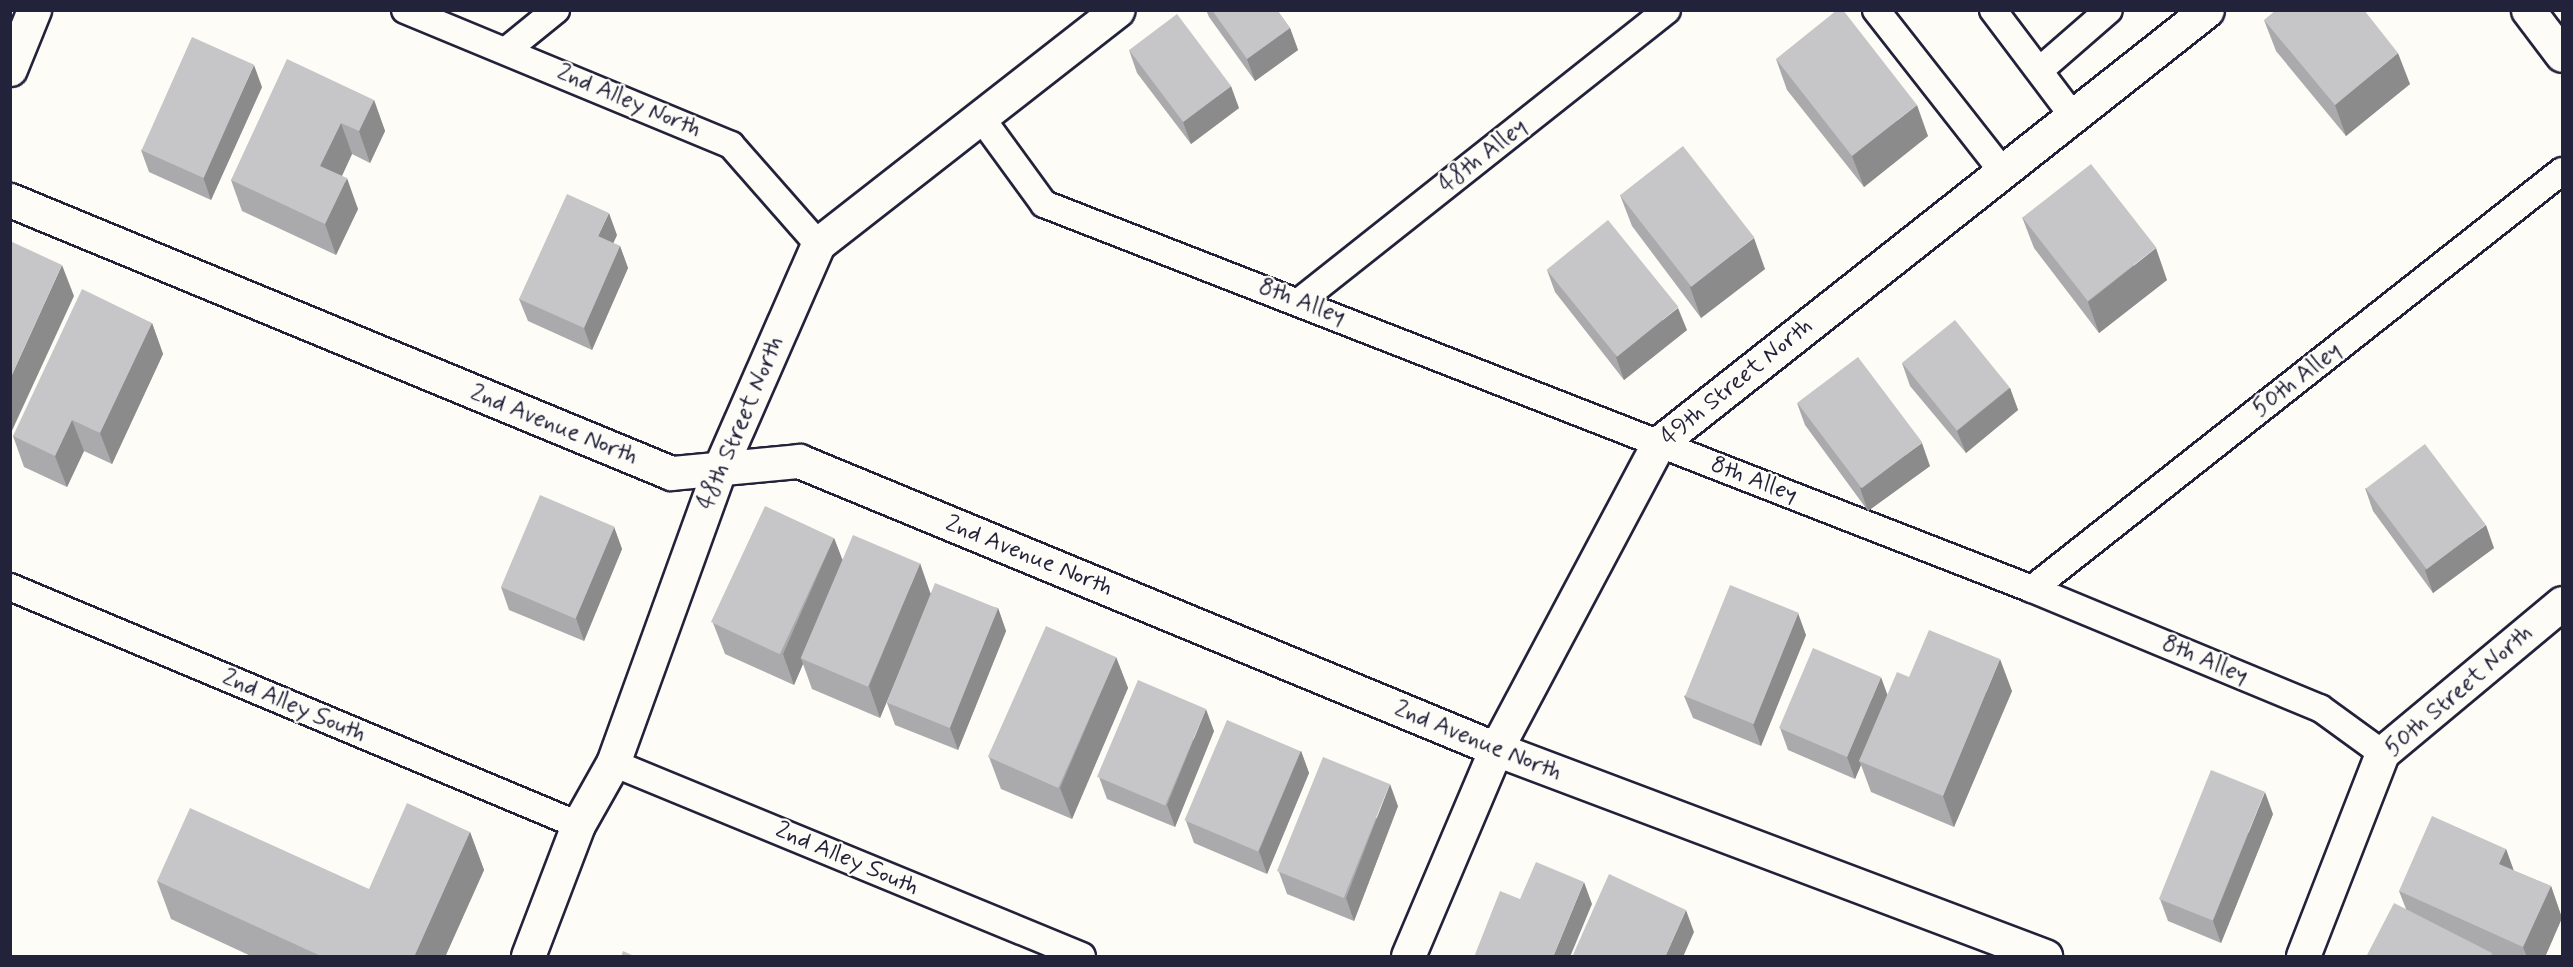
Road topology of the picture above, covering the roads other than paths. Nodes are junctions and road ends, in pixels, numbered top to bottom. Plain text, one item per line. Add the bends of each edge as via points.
1 (34, 10) edge
2 (405, 10) edge
3 (556, 10) edge
4 (1117, 10) edge
5 (1666, 10) edge
6 (1876, 10) edge
7 (1994, 10) edge
8 (2109, 10) edge
9 (2207, 10) edge
10 (2528, 10) edge
11 (508, 49) junction
12 (2562, 55) edge
13 (10, 69) edge
14 (2040, 70) junction
15 (2073, 116) junction
16 (982, 119) junction
17 (2562, 171) edge
18 (2003, 172) junction
19 (10, 200) edge
20 (818, 244) junction
21 (1300, 301) junction
22 (1659, 443) junction
23 (719, 470) junction
24 (10, 587) edge
25 (2032, 589) junction
26 (2562, 603) edge
27 (1496, 749) junction
28 (2382, 753) junction
29 (613, 763) junction
30 (578, 825) junction
31 (528, 957) edge
32 (1082, 957) edge
33 (1408, 957) edge
34 (2044, 957) edge
35 (2303, 957) edge

1 - 13 street
2 - 11 lane, 2nd Alley North
3 - 11 lane
4 - 16 street, 48th Street North
5 - 21 lane, 48th Alley
6 - 18 lane
7 - 14 lane
8 - 14 lane
9 - 15 street, 49th Street North
10 - 12 street
11 - 20 lane, 2nd Alley North via 731,145
14 - 15 lane
15 - 18 street, 49th Street North
16 - 20 street, 48th Street North
16 - 21 lane, 8th Alley via 1044,204
17 - 25 lane, 50th Alley
18 - 22 street, 49th Street North
19 - 23 street, 2nd Avenue North via 671,473
20 - 23 street, 48th Street North
21 - 22 lane, 8th Alley
22 - 25 lane, 8th Alley
22 - 27 street, 49th Street North
23 - 27 street, 2nd Avenue North via 800,461
23 - 29 street, 48th Street North
24 - 30 lane, 2nd Alley South
25 - 28 lane, 8th Alley via 2319,708
26 - 28 street, 50th Street North
27 - 33 street, 49th Street North
27 - 34 street, 2nd Avenue North
28 - 35 street, 50th Street North
29 - 30 street, 48th Street North
29 - 32 lane, 2nd Alley South
30 - 31 street, 48th Street North

